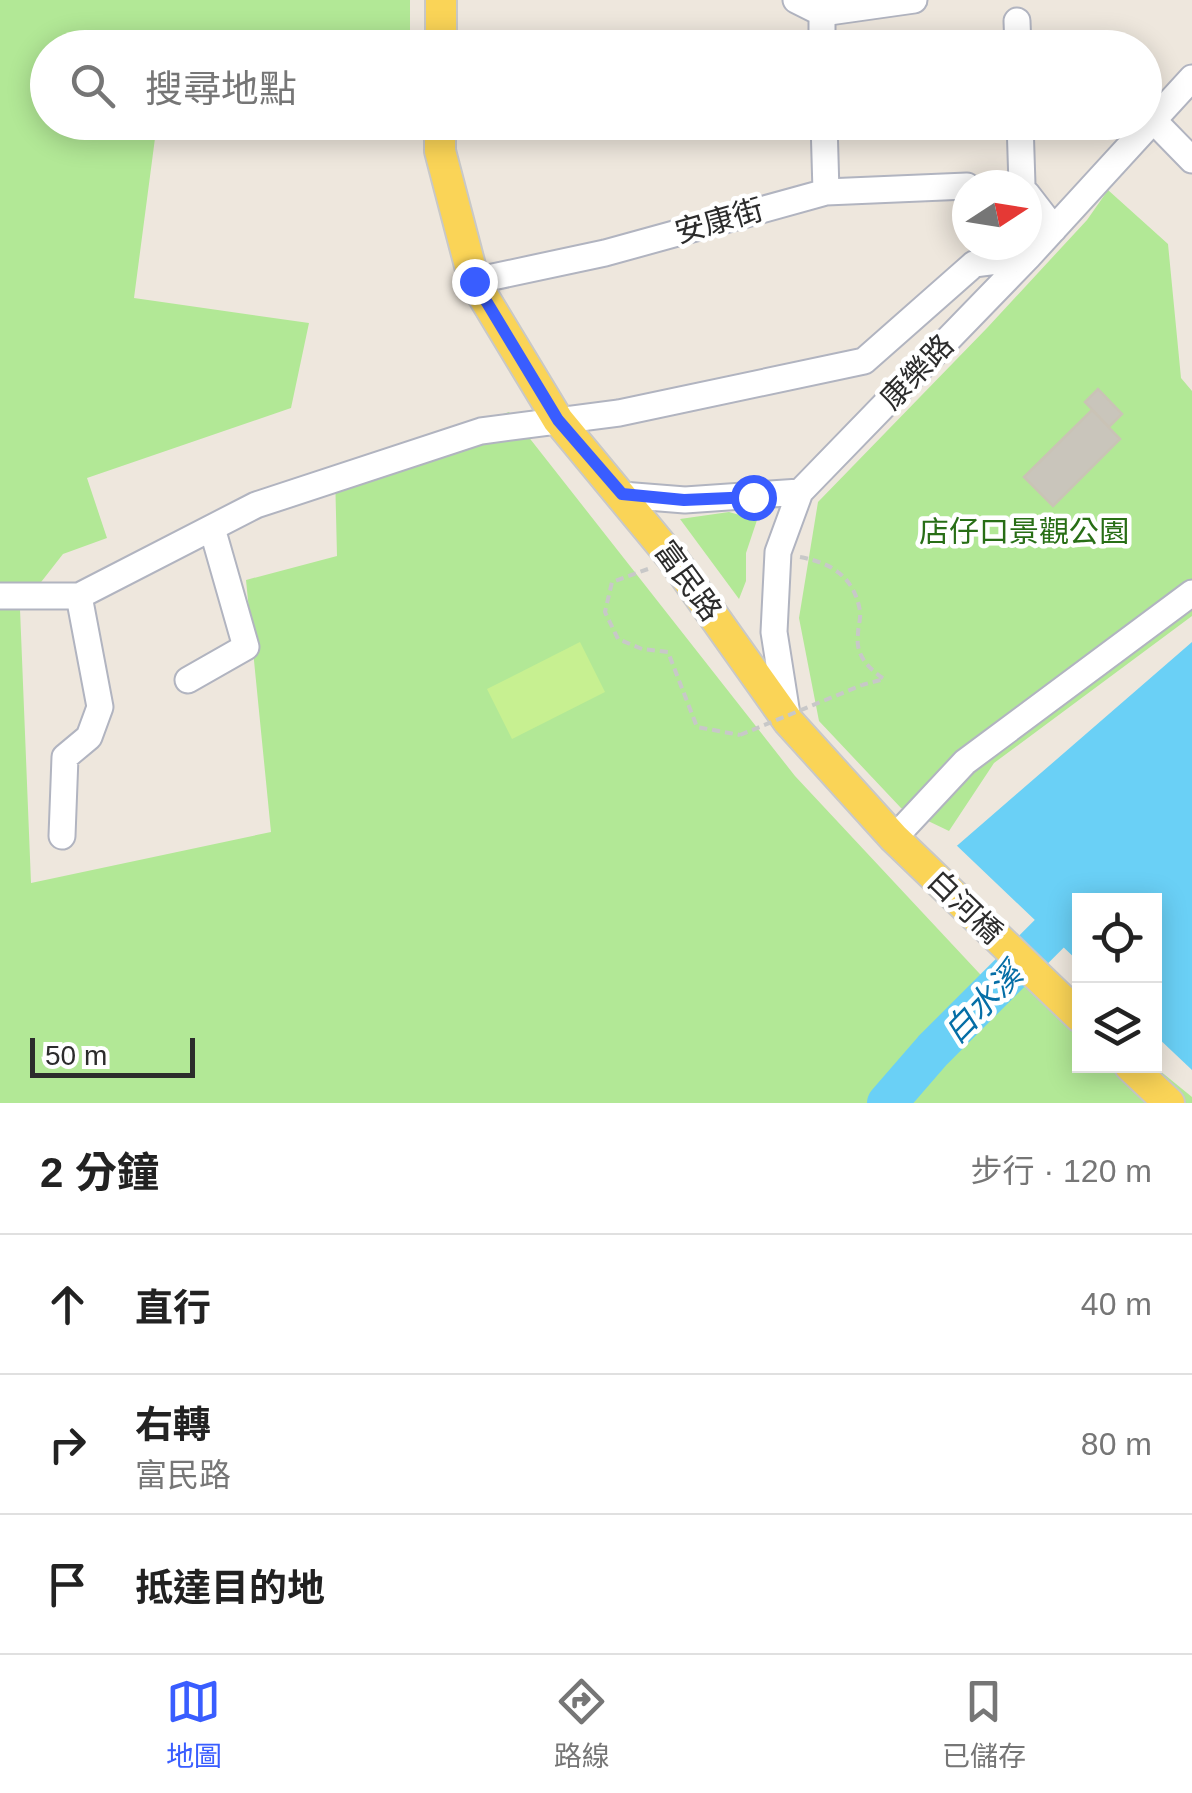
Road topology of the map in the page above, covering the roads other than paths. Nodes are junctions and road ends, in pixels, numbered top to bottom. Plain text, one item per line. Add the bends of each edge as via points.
1 (441, 0) edge
2 (796, 0) edge
3 (914, 0) edge
4 (822, 13) junction
5 (1017, 20) dead end
6 (441, 30) edge
7 (822, 30) edge
8 (1017, 30) edge
9 (1192, 78) edge
10 (1162, 109) edge
11 (1162, 129) edge
12 (440, 140) edge
13 (825, 140) edge
14 (1021, 140) edge
15 (1133, 140) edge
16 (1192, 160) edge
17 (1022, 170) edge
18 (952, 187) edge
19 (826, 192) junction
20 (1042, 213) edge
21 (1054, 229) junction
22 (1042, 242) edge
23 (1005, 260) edge
24 (1025, 260) edge
25 (474, 281) junction
26 (558, 420) junction
27 (800, 492) junction
28 (622, 494) junction
29 (212, 528) junction
30 (1192, 593) edge
31 (79, 596) junction
32 (5, 597) edge
33 (188, 680) dead end
34 (788, 721) junction
35 (62, 836) dead end
36 (894, 838) junction
37 (1072, 1009) edge
38 (1137, 1073) edge
39 (1169, 1103) edge

1 - 6 main road
2 - 4 street
3 - 4 street
4 - 7 street
5 - 8 street
9 - 10 street, 康樂路
11 - 16 street
12 - 25 main road, 富民路
13 - 19 street
14 - 17 street
15 - 21 street, 康樂路
18 - 19 street, 安康街
19 - 25 street, 安康街
20 - 21 street
21 - 22 street, 康樂路
23 - 26 street via 974,264 864,361
24 - 27 street, 康樂路
25 - 26 main road, 富民路
26 - 28 main road, 富民路
26 - 29 street via 481,431 256,505
27 - 28 street via 684,500
27 - 34 street, 康樂路 via 778,552 774,632
28 - 34 main road, 富民路
29 - 31 street
29 - 33 street via 246,647
30 - 36 street via 966,762
31 - 32 street
31 - 35 street via 100,707 89,738 65,758
34 - 36 main road, 富民路
36 - 37 main road, 白河橋
38 - 39 main road

